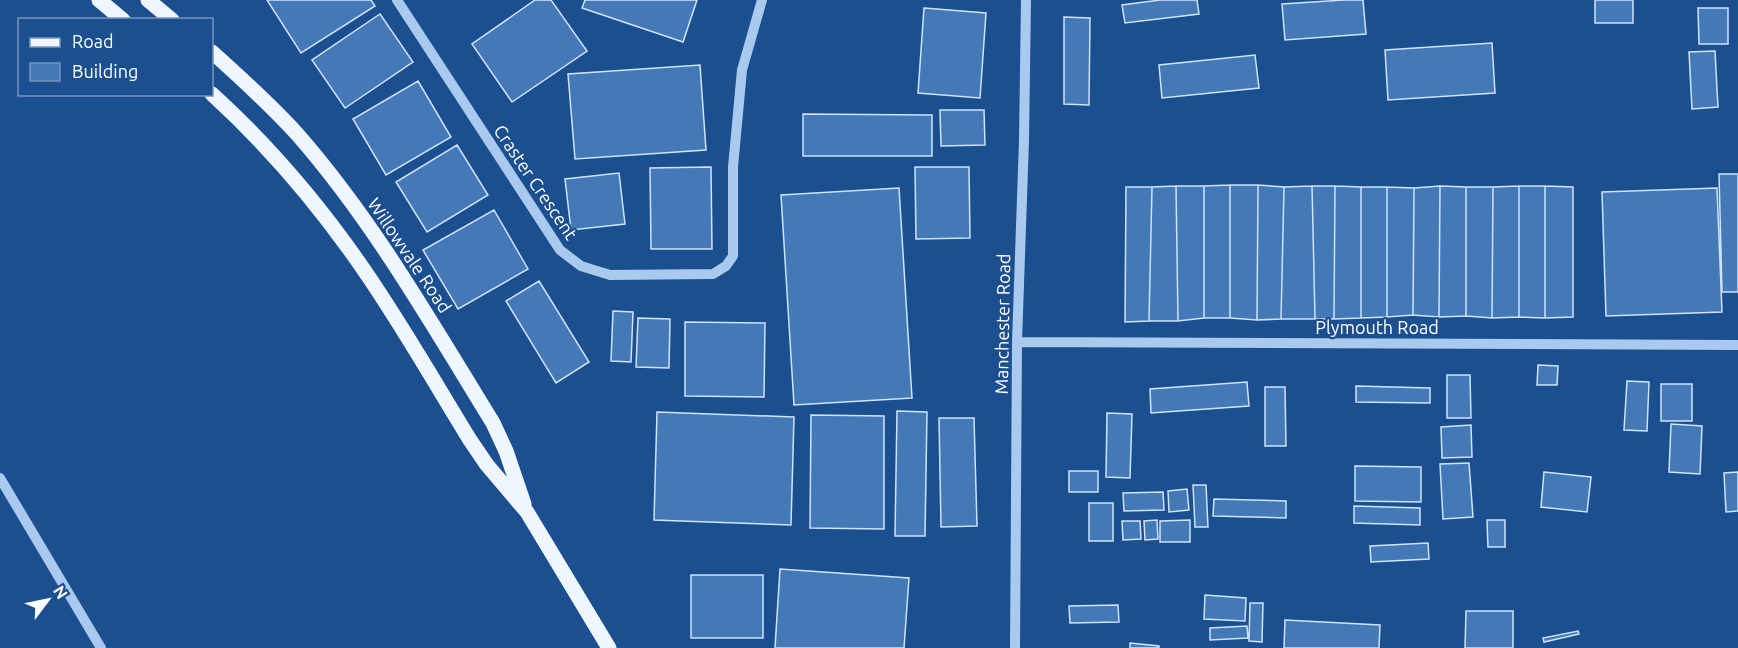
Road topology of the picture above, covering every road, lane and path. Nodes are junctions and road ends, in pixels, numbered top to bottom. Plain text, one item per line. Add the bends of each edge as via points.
1 (99, 0) edge
2 (148, 0) edge
3 (397, 0) edge
4 (762, 0) edge
5 (1026, 0) edge
6 (121, 18) edge
7 (170, 18) edge
8 (213, 53) edge
9 (213, 95) edge
10 (1017, 342) junction
11 (1738, 345) edge
12 (0, 478) edge
13 (526, 512) junction
14 (101, 648) edge
15 (609, 648) edge
16 (1015, 648) edge

1 - 6 main road
2 - 7 main road
3 - 4 street, Craster Crescent via 560,250 581,266 610,275 713,274 733,256 733,167 742,70
5 - 10 street, Manchester Road
8 - 13 main road, Willowvale Road via 297,135 388,254 493,423
9 - 13 main road, Willowvale Road via 273,154 320,210 364,270 487,465
10 - 11 street, Plymouth Road
10 - 16 street, Manchester Road
12 - 14 street
13 - 15 main road, Willowvale Road

